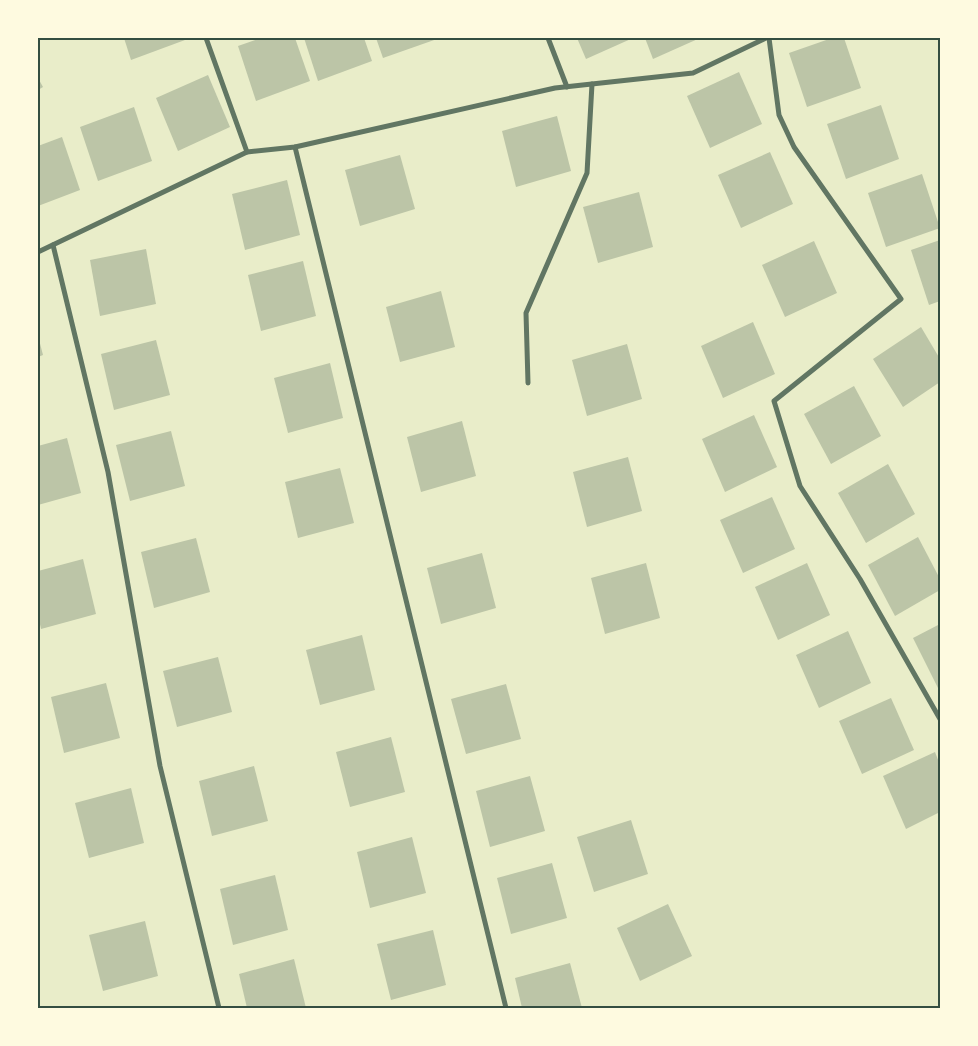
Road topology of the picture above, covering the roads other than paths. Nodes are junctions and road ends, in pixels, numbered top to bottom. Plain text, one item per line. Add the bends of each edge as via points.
1 (206, 38) edge
2 (548, 38) edge
3 (768, 38) edge
4 (592, 84) junction
5 (567, 87) junction
6 (295, 147) junction
7 (247, 152) junction
8 (54, 245) junction
9 (38, 252) edge
10 (528, 383) dead end
11 (940, 718) edge
12 (219, 1008) edge
13 (506, 1008) edge

1 - 7 street
2 - 5 street
3 - 4 street via 693,73
3 - 11 street via 778,115 794,147 901,299 774,401 800,486 860,579
4 - 5 street
4 - 10 street via 587,173 526,314
5 - 6 street
6 - 7 street
6 - 13 street
7 - 8 street
8 - 9 street
8 - 12 street via 108,472 160,766

